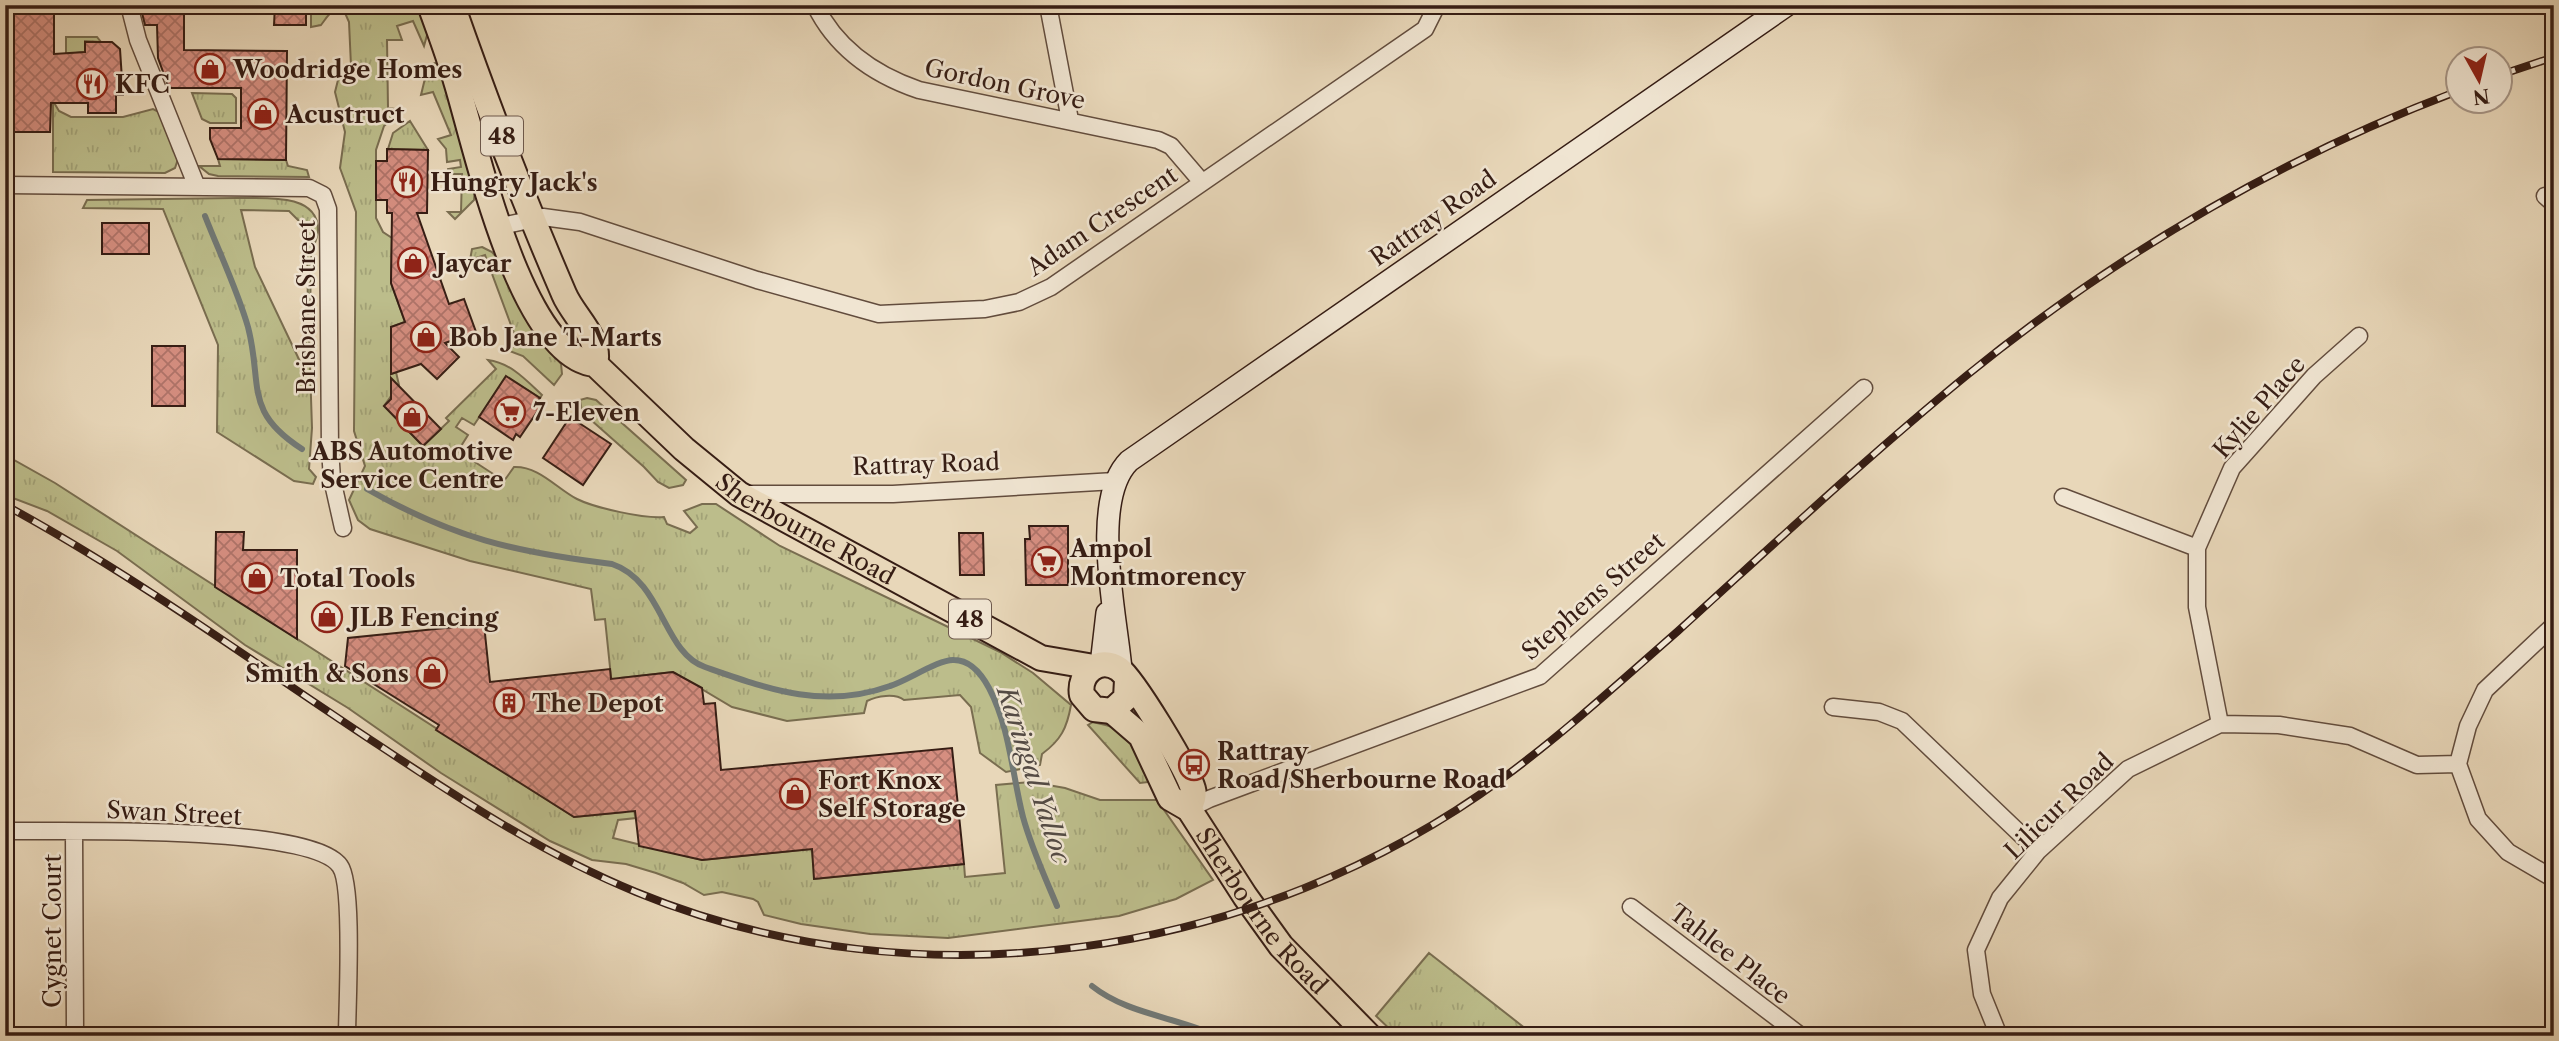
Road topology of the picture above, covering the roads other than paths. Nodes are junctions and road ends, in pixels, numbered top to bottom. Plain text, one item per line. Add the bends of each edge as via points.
1 (129, 5) edge
2 (430, 5) edge
3 (452, 5) edge
4 (815, 5) edge
5 (1048, 5) edge
6 (1437, 5) edge
7 (1787, 5) edge
8 (1070, 120) junction
9 (1201, 181) junction
10 (5, 185) edge
11 (197, 187) junction
12 (533, 217) junction
13 (497, 227) junction
14 (2359, 336) dead end
15 (595, 364) junction
16 (1864, 387) dead end
17 (1115, 481) junction
18 (739, 494) junction
19 (2063, 497) dead end
20 (343, 528) dead end
21 (2197, 548) junction
22 (2554, 625) edge
23 (1041, 658) junction
24 (1111, 670) junction
25 (1082, 695) junction
26 (1833, 707) dead end
27 (1112, 711) junction
28 (2220, 724) junction
29 (2458, 764) junction
30 (1189, 809) junction
31 (5, 831) edge
32 (74, 832) junction
33 (2038, 851) junction
34 (2554, 879) edge
35 (1632, 907) dead end
36 (75, 1030) dead end
37 (1359, 1033) edge
38 (1997, 1035) edge
39 (346, 1036) edge
40 (1801, 1036) edge

1 - 11 street via 138,40
2 - 13 main road, Sherbourne Road / 48
3 - 12 main road, 48
4 - 8 street, Gordon Grove via 838,40 893,81
5 - 8 street
6 - 9 street, Adam Crescent via 1425,29
7 - 17 street, Rattray Road via 1145,448
8 - 9 street, Gordon Grove via 1171,146
9 - 12 street, Adam Crescent via 1051,287 1019,302 985,309 864,311 580,222
10 - 11 street, Brisbane Street
11 - 20 street, Brisbane Street via 309,188 326,199 330,449
12 - 13 street, Adam Crescent
12 - 15 main road, 48 via 568,304 595,344
13 - 15 main road, Sherbourne Road / 48 via 556,340 574,358
14 - 21 street, Kylie Place via 2314,376 2232,468
15 - 18 main road, Sherbourne Road / 48
16 - 30 street, Stephens Street via 1540,676
17 - 18 street, Rattray Road via 905,493
17 - 24 street via 1109,514 1110,605 1104,624
18 - 23 main road, Sherbourne Road / 48
19 - 21 street
21 - 28 street, Kylie Place via 2197,607
22 - 29 street via 2485,690 2468,726
23 - 24 main road, Sherbourne Road / 48
23 - 25 main road, Sherbourne Road / 48
24 - 25 main road via 1083,679
24 - 27 main road via 1126,698
24 - 30 main road, Sherbourne Road via 1159,724 1193,790
25 - 27 main road, 48 via 1094,709
26 - 33 street via 1879,712 1902,720
27 - 30 main road, Sherbourne Road / 48 via 1141,736 1170,798
28 - 29 street, Lilicur Road via 2279,725 2350,736 2417,765
28 - 33 street, Lilicur Road via 2128,769
29 - 34 street via 2478,819 2508,852
30 - 37 main road, Sherbourne Road / 48 via 1281,946
31 - 32 street, Swan Street
32 - 36 street, Cygnet Court
32 - 39 street, Swan Street via 167,832 302,846 336,861 347,891
33 - 38 street, Lilicur Road via 2000,898 1976,950 1982,994
35 - 40 street, Tahlee Place

